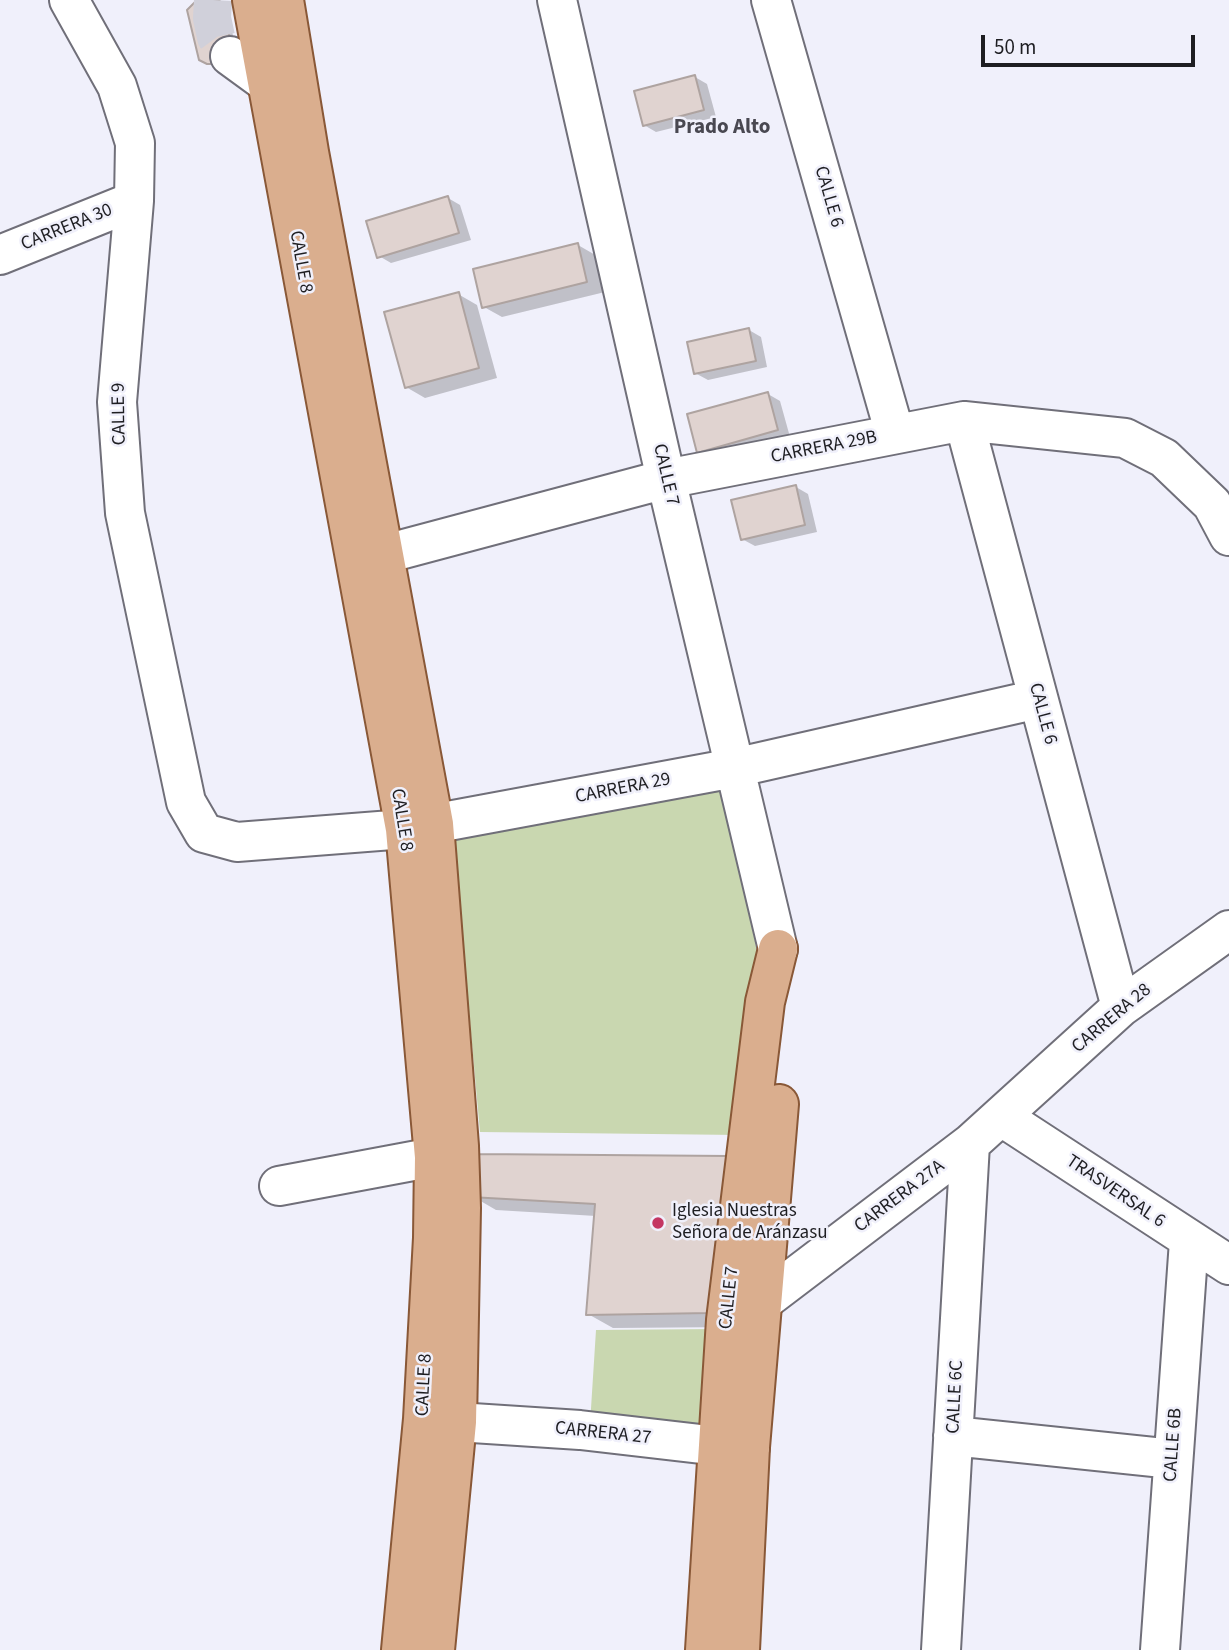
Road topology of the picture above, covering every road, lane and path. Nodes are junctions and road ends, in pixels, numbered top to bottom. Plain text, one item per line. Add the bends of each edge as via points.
1 (69, 0) edge
2 (252, 0) edge
3 (284, 0) edge
4 (557, 0) edge
5 (771, 0) edge
6 (230, 56) tunnel mouth
7 (267, 83) junction
8 (134, 201) junction
9 (0, 255) edge
10 (964, 421) junction
11 (895, 434) junction
12 (666, 479) junction
13 (1229, 536) edge
14 (385, 554) junction
15 (1038, 699) junction
16 (734, 768) junction
17 (419, 827) junction
18 (204, 833) joint
19 (1229, 930) edge
20 (778, 949) junction
21 (1121, 1007) junction
22 (1002, 1117) junction
23 (970, 1144) junction
24 (434, 1157) junction
25 (279, 1186) dead end
26 (1189, 1241) junction
27 (1229, 1265) edge
28 (762, 1302) junction
29 (726, 1320) junction
30 (457, 1422) junction
31 (953, 1436) junction
32 (734, 1446) junction
33 (1173, 1459) junction
34 (401, 1650) edge
35 (435, 1650) edge
36 (705, 1650) edge
37 (740, 1650) edge
38 (941, 1650) edge
39 (1160, 1650) edge

1 - 8 street, CALLE 9 via 117,86 135,143
2 - 7 main road, CALLE 8
3 - 14 main road, CALLE 8
4 - 12 street, CALLE 7
5 - 11 street, CALLE 6
6 - 7 street
7 - 17 main road, CALLE 8
8 - 9 street, CARRERA 30
8 - 18 street, CALLE 9 via 117,402 125,513 186,802
10 - 11 street, CARRERA 29B
10 - 13 street, CARRERA 29B via 1125,438 1164,458 1212,505
10 - 15 street, CALLE 6
11 - 12 street, CARRERA 29B
12 - 14 street, CARRERA 29B
12 - 16 street, CALLE 7
14 - 17 main road, CALLE 8
15 - 16 street, CARRERA 29
15 - 21 street, CALLE 6
16 - 17 street, CARRERA 29
16 - 20 street, CALLE 7
17 - 18 street, CARRERA 29 via 237,842
17 - 24 main road, CALLE 8
17 - 30 main road, CALLE 8 via 459,1146
19 - 21 street, CARRERA 28
20 - 28 main road, CALLE 7 via 791,997
20 - 29 main road, CALLE 7 via 765,1002
21 - 22 street, CARRERA 28
22 - 23 street, CARRERA 27A
22 - 26 street, TRASVERSAL 6
23 - 28 street, CARRERA 27A
23 - 31 street, CALLE 6C
24 - 25 street
24 - 34 main road, CALLE 8 via 423,1419
26 - 27 street, TRASVERSAL 6
26 - 33 street, CALLE 6B
28 - 29 street, CARRERA 27A
28 - 32 main road, CALLE 7
29 - 32 main road, CALLE 7
30 - 32 street, CARRERA 27
30 - 35 main road, CALLE 8
31 - 33 street
31 - 38 street, CALLE 6C
32 - 36 main road, CALLE 7
32 - 37 main road, CALLE 7
33 - 39 street, CALLE 6B

